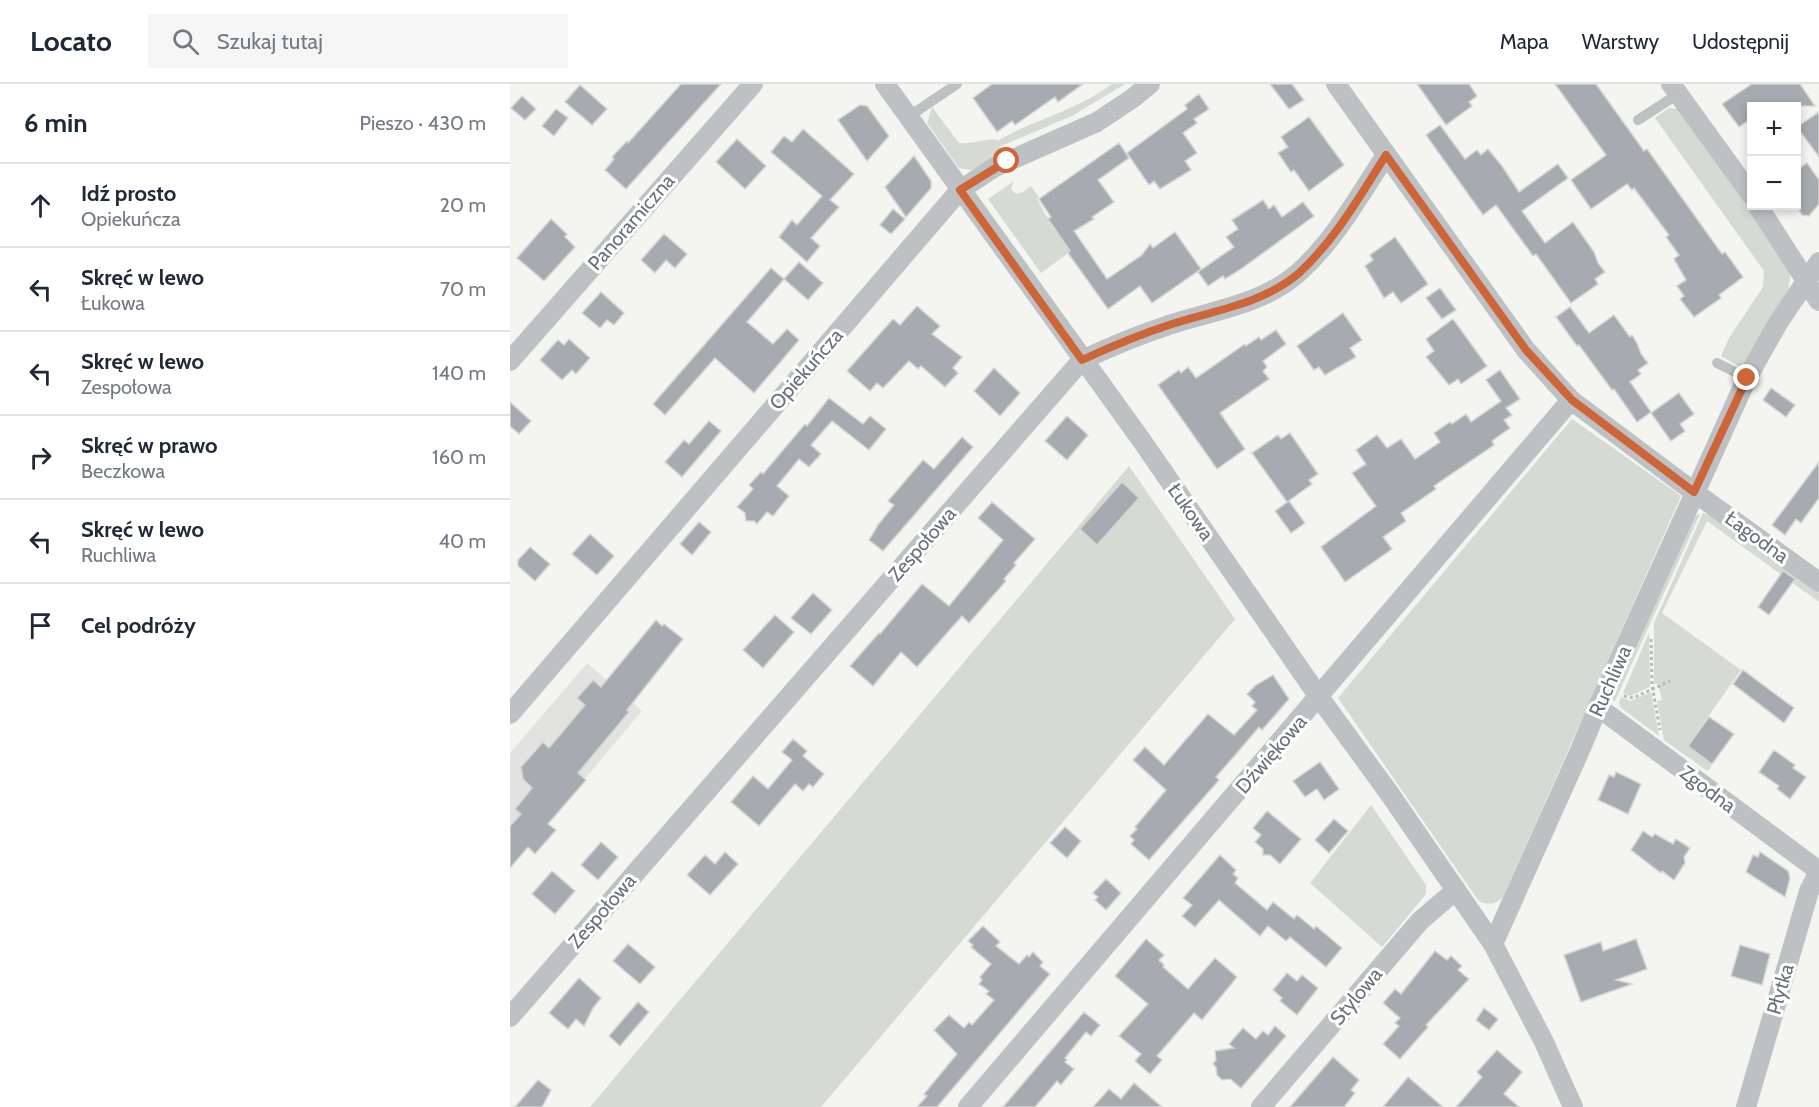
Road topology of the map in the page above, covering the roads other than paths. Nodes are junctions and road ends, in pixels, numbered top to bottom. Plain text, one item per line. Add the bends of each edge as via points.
1 (753, 84) edge
2 (885, 84) edge
3 (957, 84) edge
4 (1150, 84) edge
5 (1335, 84) edge
6 (1674, 89) edge
7 (908, 117) junction
8 (1638, 120) dead end
9 (1386, 155) junction
10 (1747, 189) edge
11 (960, 190) junction
12 (1761, 210) edge
13 (1819, 262) edge
14 (1806, 279) junction
15 (1819, 301) edge
16 (1082, 360) junction
17 (510, 361) edge
18 (1717, 363) dead end
19 (1747, 378) junction
20 (1572, 400) junction
21 (1694, 492) junction
22 (1819, 582) edge
23 (1319, 697) junction
24 (1598, 707) junction
25 (510, 714) edge
26 (1819, 871) edge
27 (1456, 890) junction
28 (1493, 944) junction
29 (510, 1017) edge
30 (1566, 1103) edge
31 (969, 1107) edge
32 (1262, 1107) edge
33 (1746, 1107) edge

1 - 17 street, Panoramiczna
2 - 7 street, Łukowa
3 - 7 lane
4 - 11 street, Opiekuńcza via 1097,122 995,167
5 - 9 street, Łagodna
6 - 8 lane
6 - 10 street
7 - 11 street, Łukowa
9 - 16 street, Zespołowa via 1335,233 1298,274 1253,300 1173,324
9 - 20 street, Łagodna via 1526,350
11 - 16 street, Łukowa
11 - 25 street, Opiekuńcza
12 - 14 street
13 - 14 street, Ruchliwa
14 - 15 street
14 - 19 street, Ruchliwa
16 - 23 street, Łukowa
16 - 29 street, Zespołowa
18 - 19 lane
19 - 21 street, Ruchliwa
20 - 21 street, Łagodna
20 - 23 street, Dźwiękowa
21 - 22 street, Łagodna
21 - 24 street, Ruchliwa
23 - 27 street, Łukowa
23 - 31 street, Dźwiękowa
24 - 26 street, Zgodna
24 - 28 street, Ruchliwa
26 - 33 street, Płytka via 1809,891
27 - 28 street, Łukowa
27 - 32 street, Stylowa via 1420,921
28 - 30 street via 1544,1042

